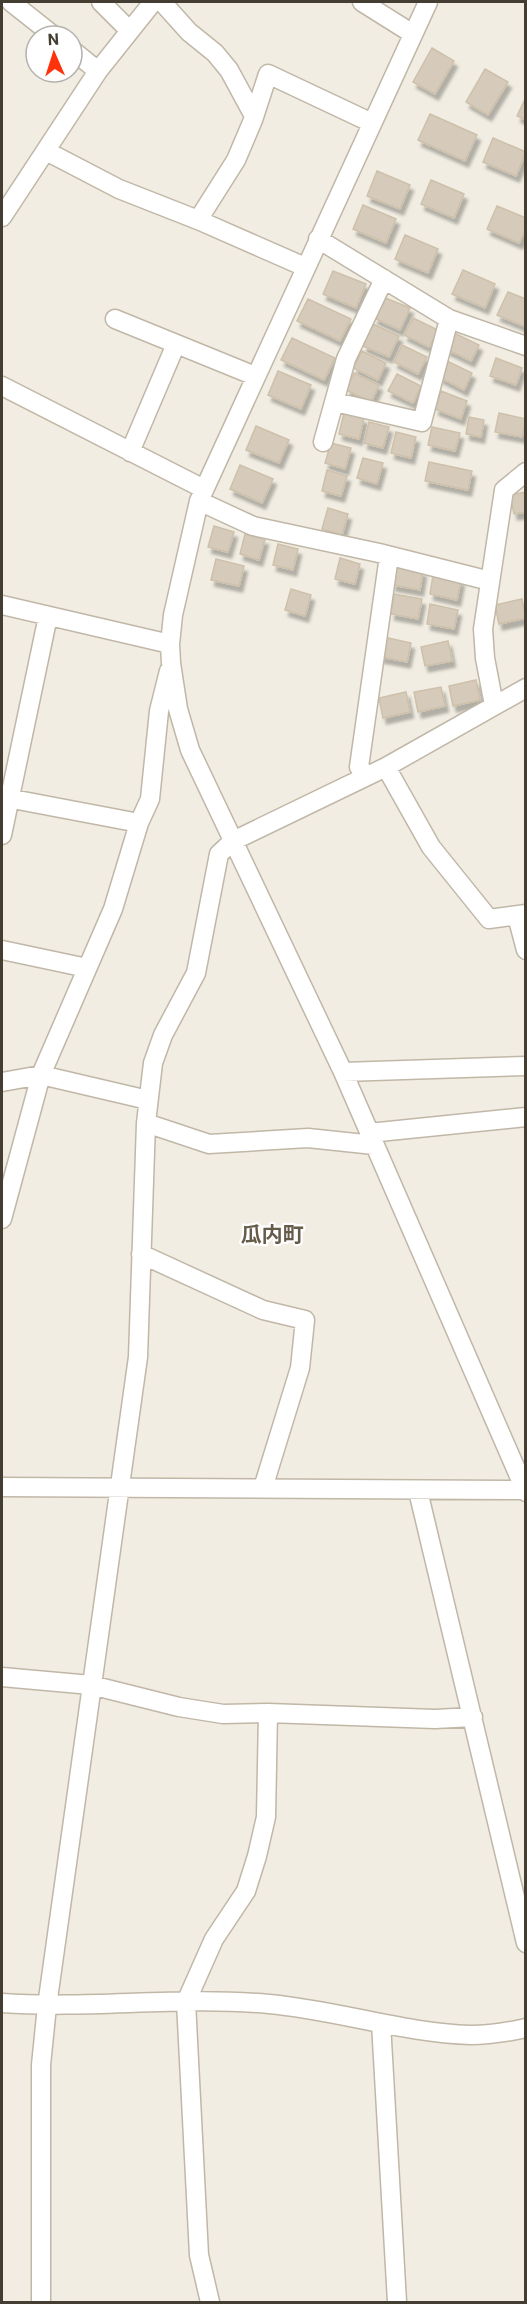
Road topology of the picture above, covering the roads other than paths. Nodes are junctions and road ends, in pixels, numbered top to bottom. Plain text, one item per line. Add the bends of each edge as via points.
1 (10, 2) edge
2 (101, 2) edge
3 (153, 2) edge
4 (162, 2) edge
5 (362, 2) edge
6 (428, 2) edge
7 (38, 24) edge
8 (130, 31) junction
9 (413, 34) junction
10 (84, 60) edge
11 (98, 71) junction
12 (254, 116) junction
13 (372, 123) junction
14 (46, 151) junction
15 (4, 206) edge
16 (198, 220) junction
17 (318, 239) junction
18 (306, 267) junction
19 (384, 279) junction
20 (115, 319) dead end
21 (449, 319) junction
22 (176, 344) junction
23 (525, 346) edge
24 (255, 376) junction
25 (2, 386) edge
26 (335, 402) junction
27 (323, 441) dead end
28 (130, 452) junction
29 (525, 472) edge
30 (201, 495) junction
31 (389, 556) junction
32 (490, 581) junction
33 (2, 606) edge
34 (48, 616) junction
35 (170, 644) junction
36 (171, 663) junction
37 (525, 688) edge
38 (494, 705) junction
39 (386, 767) junction
40 (367, 776) junction
41 (6, 797) edge
42 (139, 823) junction
43 (2, 835) edge
44 (233, 841) junction
45 (521, 915) edge
46 (2, 950) edge
47 (525, 950) edge
48 (87, 968) junction
49 (525, 1066) edge
50 (343, 1072) junction
51 (41, 1075) junction
52 (2, 1082) edge
53 (148, 1100) junction
54 (525, 1117) edge
55 (146, 1123) junction
56 (372, 1139) junction
57 (2, 1218) edge
58 (141, 1254) junction
59 (2, 1487) edge
60 (118, 1488) junction
61 (263, 1488) junction
62 (418, 1491) junction
63 (525, 1491) edge
64 (2, 1677) edge
65 (91, 1685) junction
66 (268, 1713) junction
67 (473, 1717) junction
68 (525, 1943) edge
69 (186, 2002) junction
70 (2, 2003) edge
71 (47, 2006) junction
72 (381, 2024) junction
73 (525, 2028) edge
74 (41, 2302) edge
75 (210, 2302) edge
76 (397, 2302) edge

1 - 7 street
2 - 8 street
3 - 8 street
4 - 12 street via 229,70
5 - 9 street
6 - 9 street
8 - 11 street
9 - 13 street
10 - 11 street
11 - 14 street
12 - 13 street via 268,74
12 - 16 street via 236,160
13 - 17 street
14 - 15 street
14 - 16 street via 119,189
16 - 18 street
17 - 18 street
17 - 19 street
18 - 24 street
19 - 21 street
19 - 26 street via 346,359
20 - 22 street
21 - 23 street
21 - 26 street via 422,422
22 - 24 street
22 - 28 street
24 - 30 street
25 - 28 street
26 - 27 street
28 - 30 street
29 - 32 street via 504,490
30 - 31 street via 253,526
30 - 35 street
31 - 32 street
31 - 40 street via 359,766
32 - 38 street via 483,629
33 - 34 street
34 - 35 street
34 - 41 street
35 - 36 street
36 - 42 street via 159,711 150,799
36 - 44 street via 190,750
37 - 38 street
38 - 39 street
39 - 40 street
39 - 45 street via 431,847 489,919
40 - 44 street
41 - 42 street
41 - 43 street
42 - 48 street via 113,909
44 - 50 street
44 - 53 street via 219,854 196,973 163,1035 153,1063
45 - 47 street
46 - 48 street
48 - 51 street
49 - 50 street
50 - 56 street
51 - 52 street
51 - 53 street
51 - 57 street
53 - 55 street
54 - 56 street
55 - 56 street via 210,1144
55 - 58 street
56 - 63 street
58 - 60 street via 138,1357
58 - 61 street via 263,1310 305,1320 300,1368
59 - 60 street
60 - 61 street
60 - 65 street
61 - 62 street
62 - 63 street
62 - 67 street
64 - 65 street
65 - 66 street via 223,1714
65 - 71 street
66 - 67 street
66 - 69 street via 266,1817 257,1856 246,1891 214,1939
67 - 68 street
69 - 71 street
69 - 72 street via 269,2004
69 - 75 street via 200,2255
70 - 71 street
71 - 74 street via 41,2065
72 - 73 street via 472,2035
72 - 76 street

